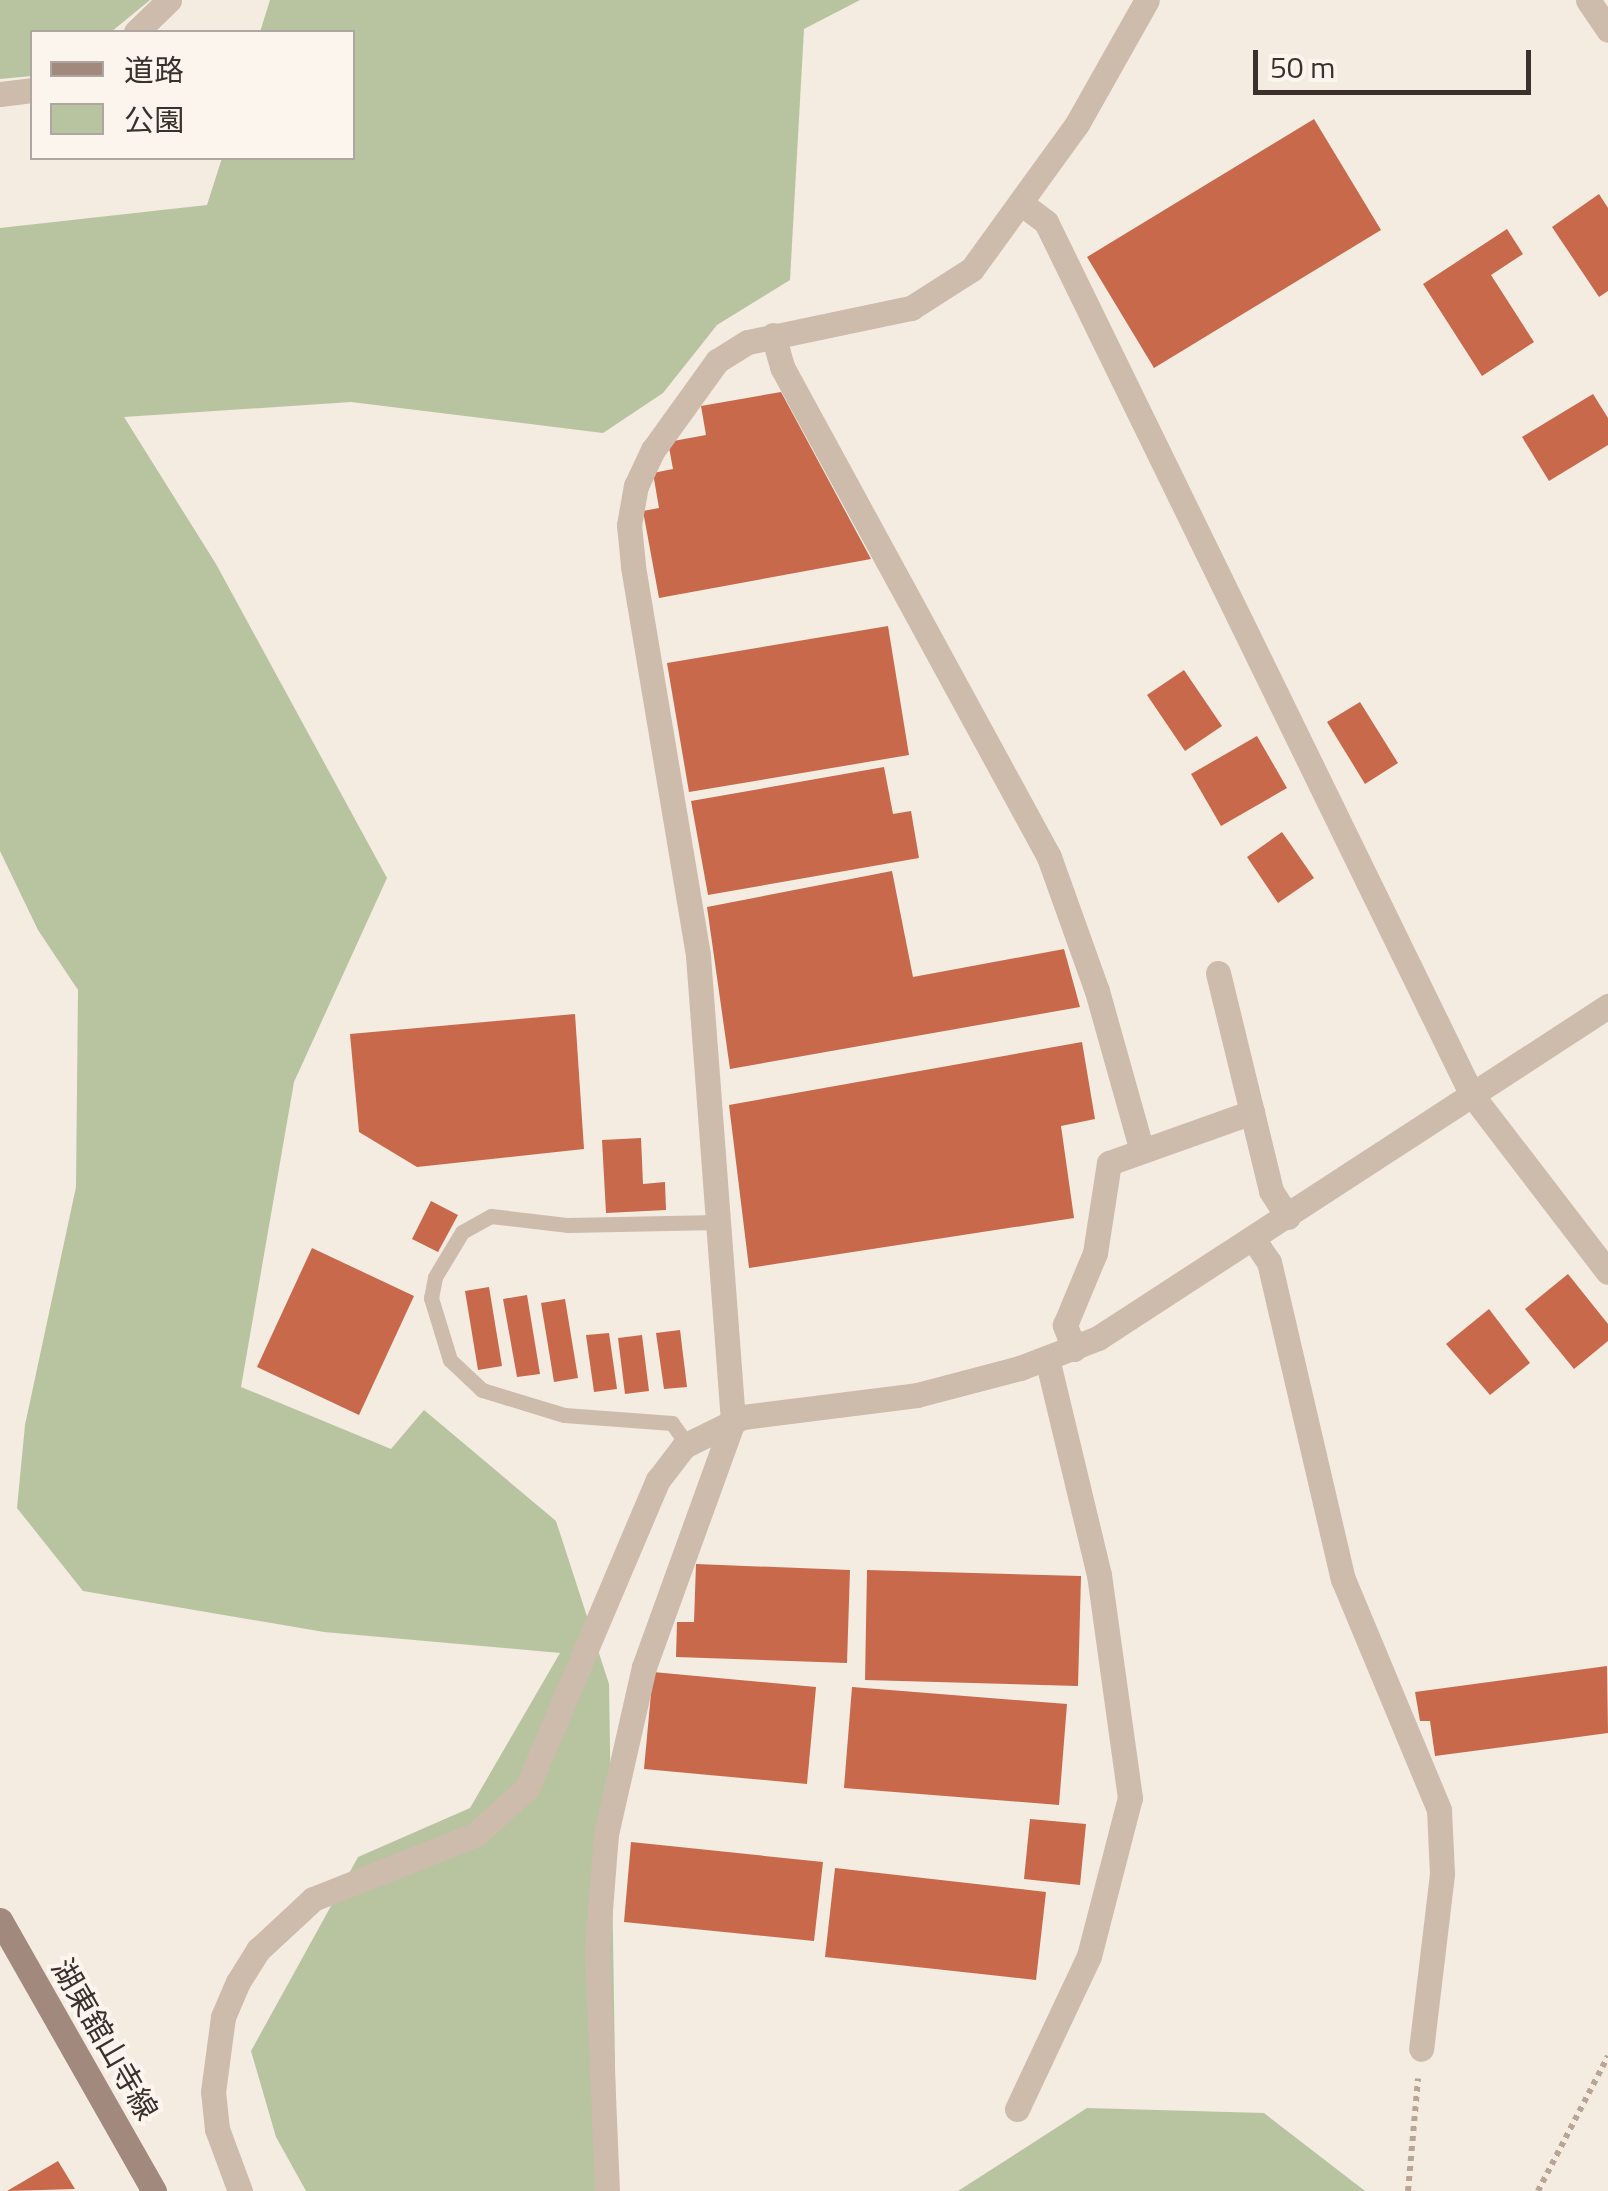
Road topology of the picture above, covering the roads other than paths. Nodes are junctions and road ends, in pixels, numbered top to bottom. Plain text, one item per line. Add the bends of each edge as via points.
1 (169, 0) edge
2 (1147, 0) edge
3 (1588, 0) edge
4 (138, 30) edge
5 (1608, 30) edge
6 (30, 90) edge
7 (0, 94) edge
8 (1022, 204) junction
9 (774, 335) junction
10 (1218, 973) dead end
11 (1608, 1006) edge
12 (1472, 1095) junction
13 (1252, 1112) junction
14 (1142, 1151) junction
15 (1288, 1217) junction
16 (720, 1222) junction
17 (1254, 1240) junction
18 (1608, 1272) edge
19 (1074, 1349) junction
20 (1046, 1359) junction
21 (733, 1421) junction
22 (686, 1444) junction
23 (0, 1920) edge
24 (1421, 2049) road end
25 (1017, 2109) dead end
26 (154, 2191) edge
27 (240, 2191) edge
28 (606, 2191) edge

1 - 4 street
2 - 8 street via 1107,76
3 - 5 street
6 - 7 street
8 - 9 street via 972,268 943,292 876,318
8 - 12 street via 1046,222
9 - 14 street via 782,367 1049,857 1097,991
9 - 16 street via 717,361 693,389 653,450 636,486 629,524 698,955
10 - 13 street
11 - 12 street
12 - 15 street
12 - 18 street
13 - 14 street
13 - 15 street via 1271,1191
14 - 19 street via 1109,1163 1095,1252 1065,1326
15 - 17 street
16 - 21 street
16 - 22 lane via 568,1225 492,1216 462,1232 435,1277 431,1298 450,1360 482,1390 564,1415 672,1424
17 - 19 street
17 - 24 street via 1269,1262 1343,1580 1439,1810 1442,1874
19 - 20 street
20 - 21 street via 916,1395
20 - 25 street via 1099,1575 1130,1798 1089,1956
21 - 22 street
21 - 28 street via 644,1667 609,1815 597,1948
22 - 27 street via 658,1480 527,1788 474,1835 313,1898 258,1950 238,1982 223,2017 212,2092 217,2129
23 - 26 main road, 湖東舘山寺線

